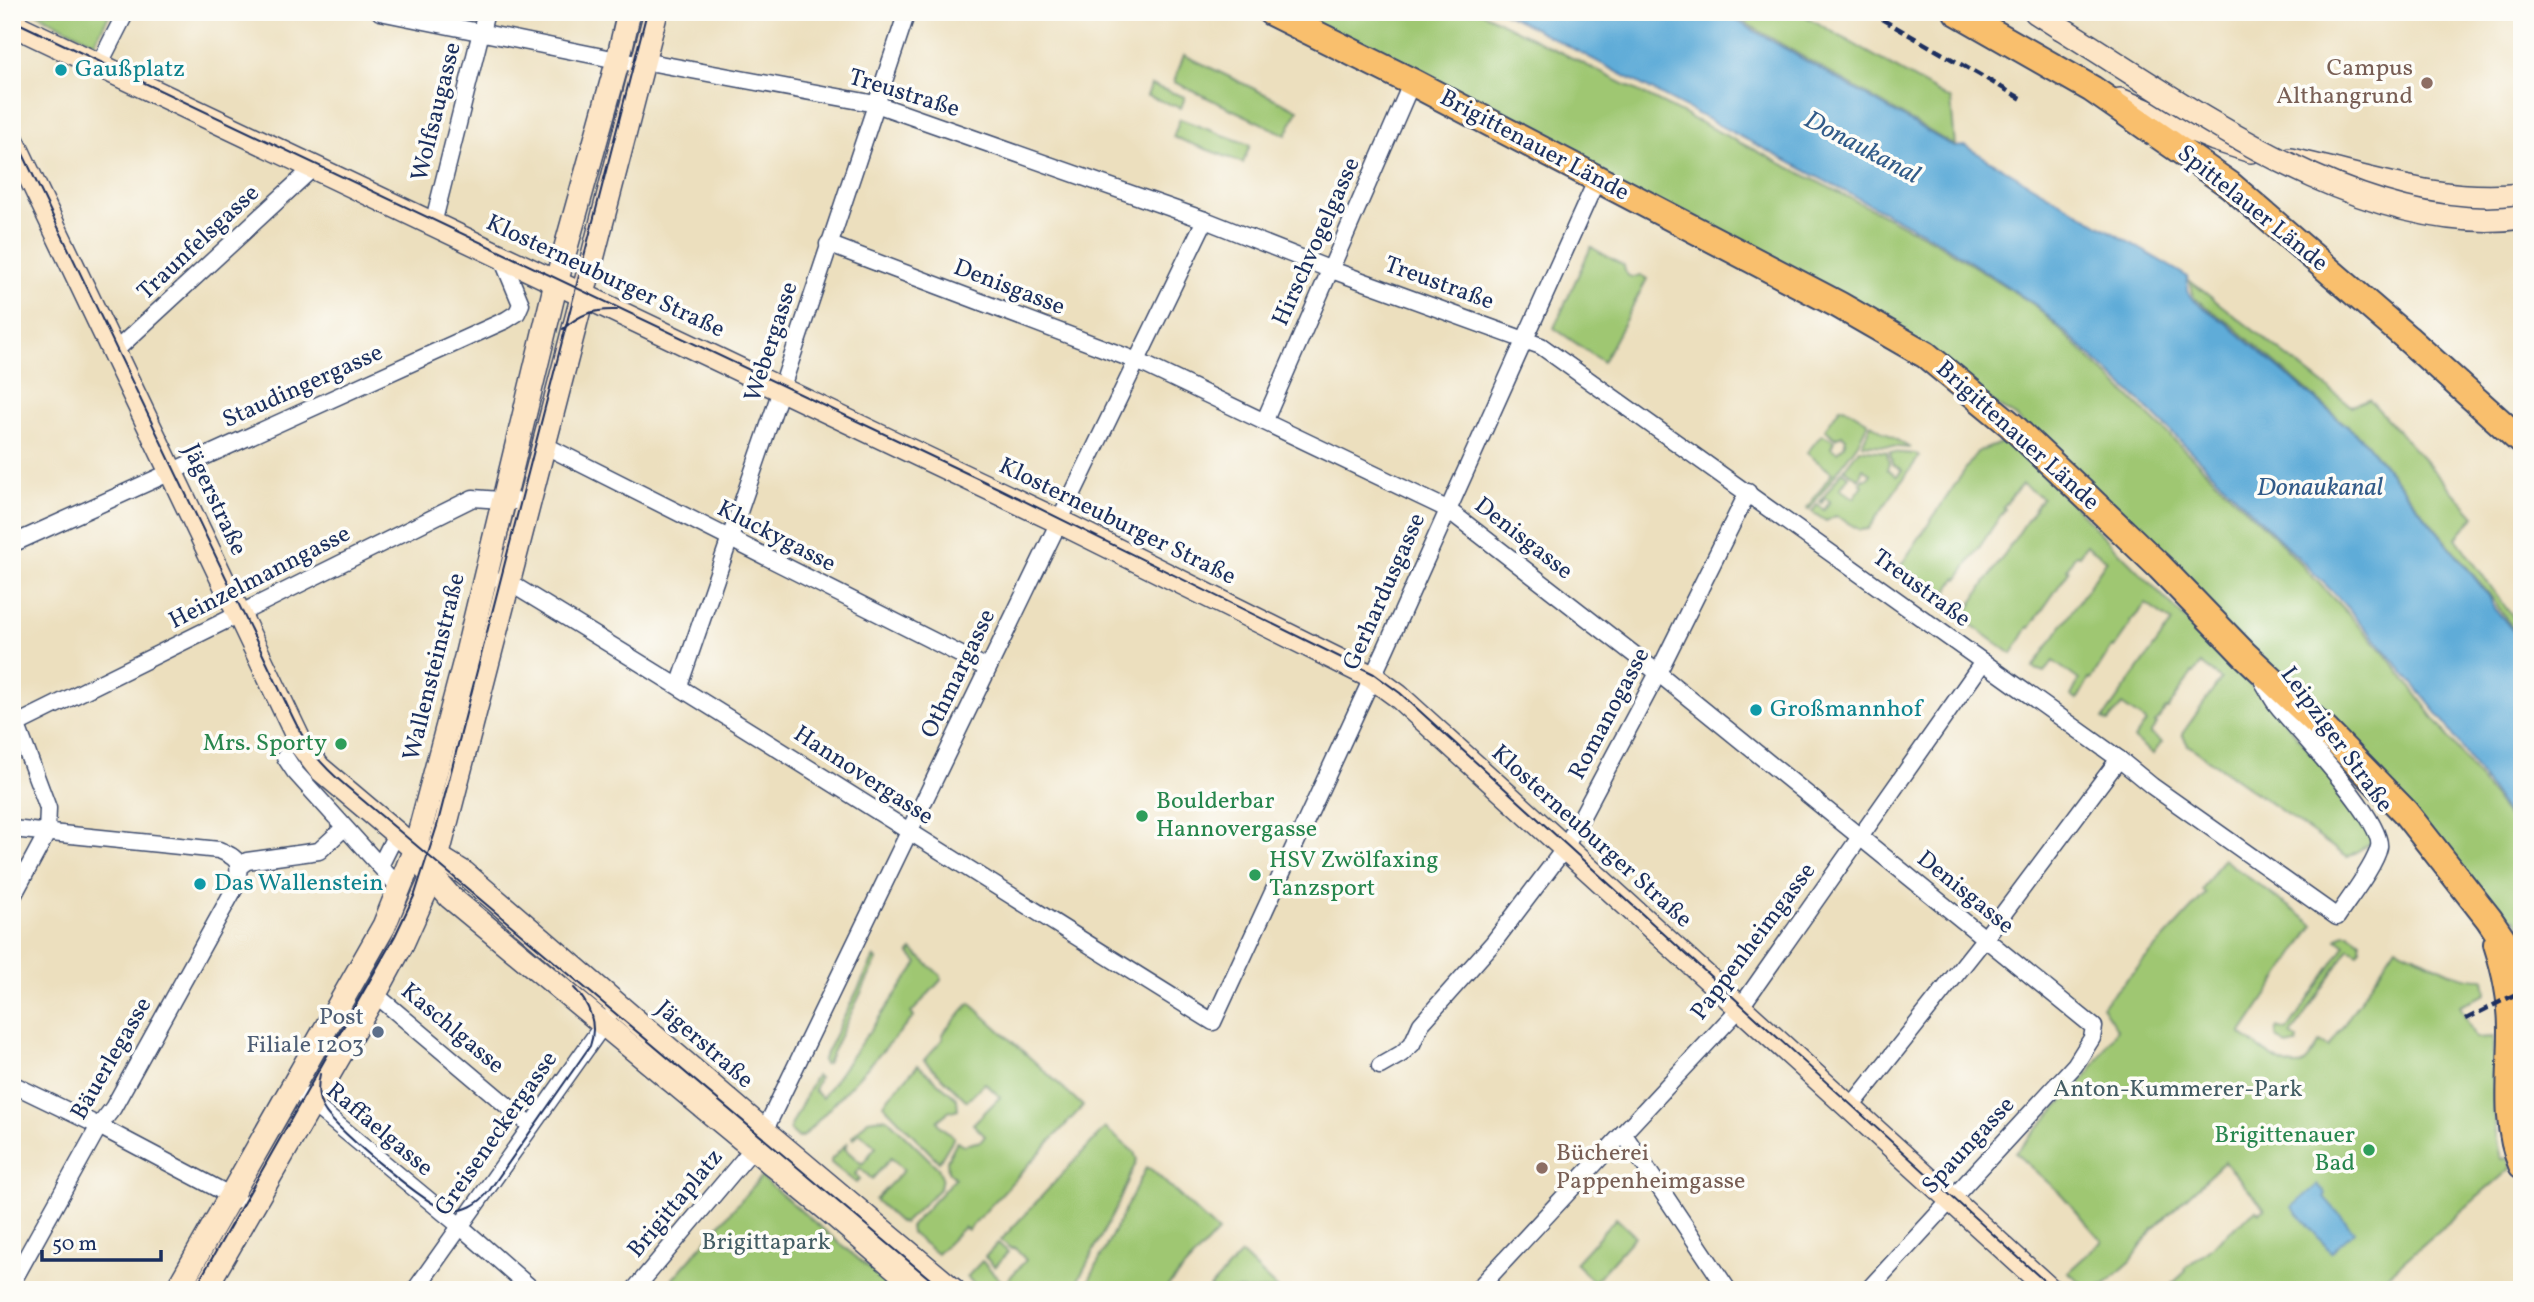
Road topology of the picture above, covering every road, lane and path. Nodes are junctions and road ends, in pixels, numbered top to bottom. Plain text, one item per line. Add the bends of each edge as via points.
1 (125, 12) edge
2 (380, 12) edge
3 (486, 12) edge
4 (629, 12) edge
5 (656, 12) edge
6 (907, 12) edge
7 (1271, 12) edge
8 (1957, 12) edge
9 (2036, 12) edge
10 (12, 24) edge
11 (481, 31) junction
12 (618, 60) junction
13 (99, 65) junction
14 (642, 65) junction
15 (1412, 82) junction
16 (2092, 89) junction
17 (876, 104) junction
18 (12, 139) edge
19 (314, 167) junction
20 (1597, 179) junction
21 (2522, 195) edge
22 (2522, 218) edge
23 (1205, 220) junction
24 (433, 224) junction
25 (828, 244) junction
26 (501, 256) junction
27 (1329, 269) junction
28 (555, 283) junction
29 (583, 296) junction
30 (1525, 340) junction
31 (114, 352) junction
32 (1137, 361) junction
33 (781, 389) junction
34 (1265, 420) junction
35 (2522, 442) edge
36 (544, 445) junction
37 (171, 472) junction
38 (1748, 492) junction
39 (503, 499) junction
40 (529, 502) junction
41 (1447, 509) junction
42 (1058, 521) junction
43 (730, 539) junction
44 (12, 544) edge
45 (485, 578) junction
46 (508, 581) junction
47 (239, 614) junction
48 (1983, 662) junction
49 (2254, 664) junction
50 (987, 668) junction
51 (1658, 673) junction
52 (1372, 677) junction
53 (679, 685) junction
54 (15, 718) edge
55 (285, 757) dead end
56 (2119, 759) junction
57 (344, 828) junction
58 (12, 829) edge
59 (908, 832) junction
60 (47, 833) junction
61 (1859, 838) junction
62 (404, 845) junction
63 (1565, 848) junction
64 (237, 861) junction
65 (380, 866) junction
66 (435, 867) junction
67 (12, 898) edge
68 (2337, 917) joint
69 (2489, 919) junction
70 (1985, 938) junction
71 (362, 941) dead end
72 (2522, 968) edge
73 (375, 994) junction
74 (617, 1005) junction
75 (1740, 1008) junction
76 (1213, 1022) joint
77 (604, 1025) junction
78 (2094, 1027) joint
79 (1380, 1066) dead end
80 (12, 1084) edge
81 (292, 1087) junction
82 (311, 1103) junction
83 (1850, 1108) junction
84 (99, 1126) junction
85 (531, 1126) junction
86 (1623, 1133) junction
87 (759, 1139) junction
88 (2522, 1165) edge
89 (230, 1195) junction
90 (1950, 1200) junction
91 (252, 1207) junction
92 (460, 1226) junction
93 (12, 1283) edge
94 (177, 1290) edge
95 (204, 1290) edge
96 (415, 1290) edge
97 (533, 1290) edge
98 (634, 1290) edge
99 (921, 1290) edge
100 (954, 1290) edge
101 (1477, 1290) edge
102 (1728, 1290) edge
103 (1868, 1290) edge
104 (2050, 1290) edge

1 - 13 street
2 - 11 street, Treustraße
3 - 11 street, Wolfsaugasse
4 - 12 main road, Wallensteinstraße
5 - 14 main road, Wallensteinstraße
6 - 17 street, Webergasse
7 - 15 main road, Brigittenauer Lände
8 - 16 main road, Spittelauer Lände
9 - 22 main road, bridge via 2254,146 2352,192 2441,216
10 - 13 main road, Klosterneuburger Straße
11 - 12 street, Treustraße
11 - 24 street, Wolfsaugasse
12 - 14 street, Treustraße
12 - 28 main road, Wallensteinstraße
13 - 19 main road, Klosterneuburger Straße
14 - 17 street, Treustraße via 654,63
14 - 29 main road, Wallensteinstraße
15 - 20 main road, Brigittenauer Lände
15 - 27 street, Hirschvogelgasse
16 - 21 main road via 2257,153 2421,192 2466,197
16 - 35 main road, Spittelauer Lände via 2230,186
17 - 23 street, Treustraße
17 - 25 street, Webergasse
18 - 31 main road, Jägerstraße
19 - 24 main road, Klosterneuburger Straße
19 - 31 street, Traunfelsgasse
20 - 30 street, Gerhardusgasse
20 - 49 main road, Brigittenauer Lände via 1926,355 2011,425
23 - 27 street, Treustraße
23 - 32 street, Othmargasse
24 - 26 main road, Klosterneuburger Straße
25 - 32 street, Denisgasse
25 - 33 street, Webergasse
26 - 28 main road, Klosterneuburger Straße
26 - 37 street, Staudingergasse via 521,304 517,313
27 - 30 street, Treustraße
27 - 34 street, Hirschvogelgasse
28 - 29 main road, Klosterneuburger Straße
28 - 39 main road, Wallensteinstraße
29 - 33 main road, Klosterneuburger Straße
29 - 36 main road, Wallensteinstraße
30 - 38 street, Treustraße via 1541,346
30 - 41 street, Gerhardusgasse
31 - 37 main road, Jägerstraße
32 - 34 street, Denisgasse
32 - 42 street, Othmargasse
33 - 42 main road, Klosterneuburger Straße
33 - 43 street, Webergasse
34 - 41 street, Denisgasse
36 - 40 main road, Wallensteinstraße
36 - 43 street, Kluckygasse
37 - 44 street, Staudingergasse
37 - 47 main road, Jägerstraße
38 - 48 street, Treustraße
38 - 51 street, Romanogasse
39 - 40 street, Heinzelmanngasse
39 - 45 main road, Wallensteinstraße
39 - 47 street, Heinzelmanngasse via 473,498
40 - 46 main road, Wallensteinstraße
41 - 51 street, Denisgasse
41 - 52 street, Gerhardusgasse
42 - 50 street, Othmargasse
42 - 52 main road, Klosterneuburger Straße
43 - 50 street, Kluckygasse
43 - 53 street, Webergasse
45 - 46 street, Hannovergasse
45 - 62 main road, Wallensteinstraße via 466,657
46 - 53 street, Hannovergasse
46 - 66 main road, Wallensteinstraße
47 - 54 street, Heinzelmanngasse
47 - 62 main road, Jägerstraße via 302,746 319,768
48 - 56 street, Treustraße
48 - 61 street, Pappenheimgasse
49 - 68 street, Leipziger Straße via 2274,702 2355,798 2380,844
49 - 69 main road, Brigittenauer Lände via 2405,812
50 - 59 street, Othmargasse
51 - 61 street, Denisgasse
51 - 63 street, Romanogasse
52 - 63 main road, Klosterneuburger Straße
52 - 76 street, Gerhardusgasse
53 - 59 street, Hannovergasse
54 - 60 street via 48,808
55 - 57 street
56 - 68 street, Treustraße
56 - 70 street
57 - 64 street via 319,851
57 - 65 street
58 - 60 street
59 - 76 street, Hannovergasse
59 - 87 street, Othmargasse
60 - 64 street via 219,850
60 - 67 street
61 - 70 street, Denisgasse
61 - 75 street, Pappenheimgasse
62 - 65 street
62 - 66 main road, Jägerstraße
62 - 81 main road, Wallensteinstraße via 384,926
63 - 75 main road, Klosterneuburger Straße
63 - 79 street, Romanogasse via 1493,943 1422,1024 1412,1044
64 - 84 street, Bäuerlegasse via 237,884
65 - 71 street via 394,882
66 - 73 main road, Wallensteinstraße
66 - 74 main road, Jägerstraße via 464,873
66 - 77 main road, Jägerstraße via 450,897
69 - 72 main road, Brigittenauer Lände
69 - 88 main road via 2509,994 2512,1128
70 - 78 street, Denisgasse
70 - 83 street
73 - 82 main road, Wallensteinstraße
73 - 85 street, Kaschlgasse
74 - 77 street, Greiseneckergasse
74 - 87 main road, Jägerstraße
75 - 83 main road, Klosterneuburger Straße
75 - 86 street, Pappenheimgasse
77 - 85 street, Greiseneckergasse
77 - 87 main road, Jägerstraße
78 - 90 street, Spaungasse via 2076,1065
80 - 84 street
81 - 82 street, Raffaelgasse
81 - 89 main road, Wallensteinstraße
82 - 91 main road, Wallensteinstraße
82 - 92 street, Raffaelgasse
83 - 90 main road, Klosterneuburger Straße
84 - 89 street
84 - 93 street, Bäuerlegasse
85 - 92 street, Greiseneckergasse
86 - 101 street, Pappenheimgasse
86 - 102 street
87 - 98 street, Brigittaplatz
87 - 99 main road, Jägerstraße
87 - 100 main road, Jägerstraße
89 - 91 street
89 - 94 main road, Wallensteinstraße
90 - 103 street, Spaungasse
90 - 104 main road, Klosterneuburger Straße
91 - 95 main road, Wallensteinstraße
92 - 96 street, Greiseneckergasse
92 - 97 street, Raffaelgasse

